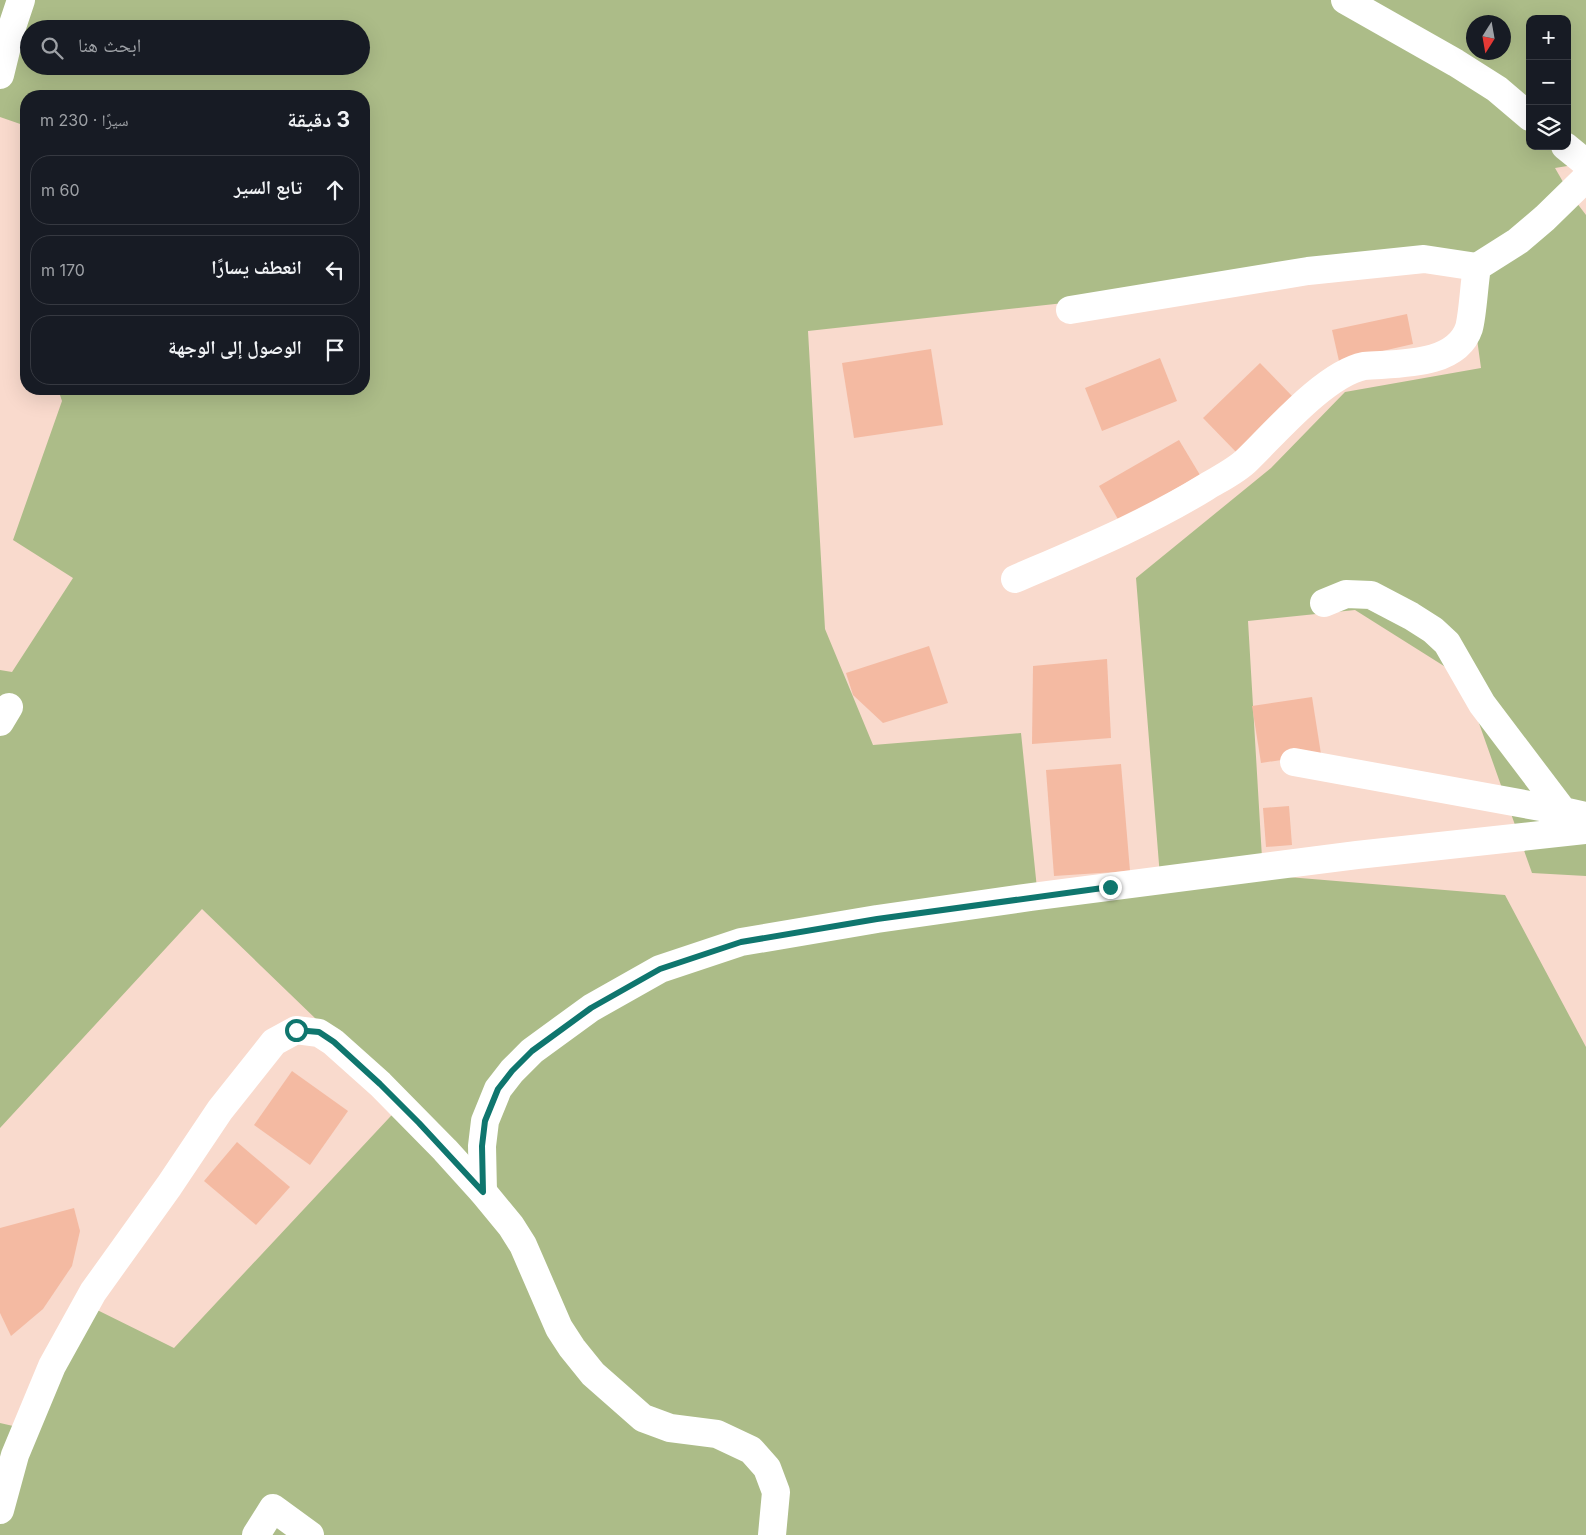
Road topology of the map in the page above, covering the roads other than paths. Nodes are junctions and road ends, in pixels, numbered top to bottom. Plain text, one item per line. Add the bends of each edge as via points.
1 (21, 0) edge
2 (1345, 0) edge
3 (0, 75) edge
4 (1526, 114) edge
5 (1570, 150) edge
6 (1586, 163) edge
7 (1586, 178) edge
8 (1477, 267) junction
9 (1070, 310) dead end
10 (1016, 579) dead end
11 (1324, 603) dead end
12 (1294, 762) dead end
13 (1574, 813) edge
14 (1586, 830) edge
15 (483, 1192) junction
16 (0, 1510) edge
17 (256, 1535) edge
18 (310, 1535) edge
19 (772, 1535) edge

1 - 3 street
2 - 4 street via 1456,63 1497,89
5 - 6 street
7 - 8 street via 1545,218
8 - 9 street via 1424,258 1308,271
8 - 10 street via 1469,328 1451,351 1431,360 1364,366 1345,372 1312,397 1245,462 1230,472 1175,506
11 - 13 street via 1346,594 1371,595 1433,630 1447,643 1482,704
12 - 13 street
14 - 15 street via 1357,855 1032,897 741,942 660,969 591,1008 525,1057 498,1089 485,1121
15 - 16 street via 386,1090 334,1042 319,1032 296,1030 274,1042 220,1110 93,1292 52,1366 15,1455
15 - 19 street via 522,1245 560,1328 594,1374 643,1418 670,1428 717,1434 751,1450 767,1468 776,1492
17 - 18 street via 272,1508

